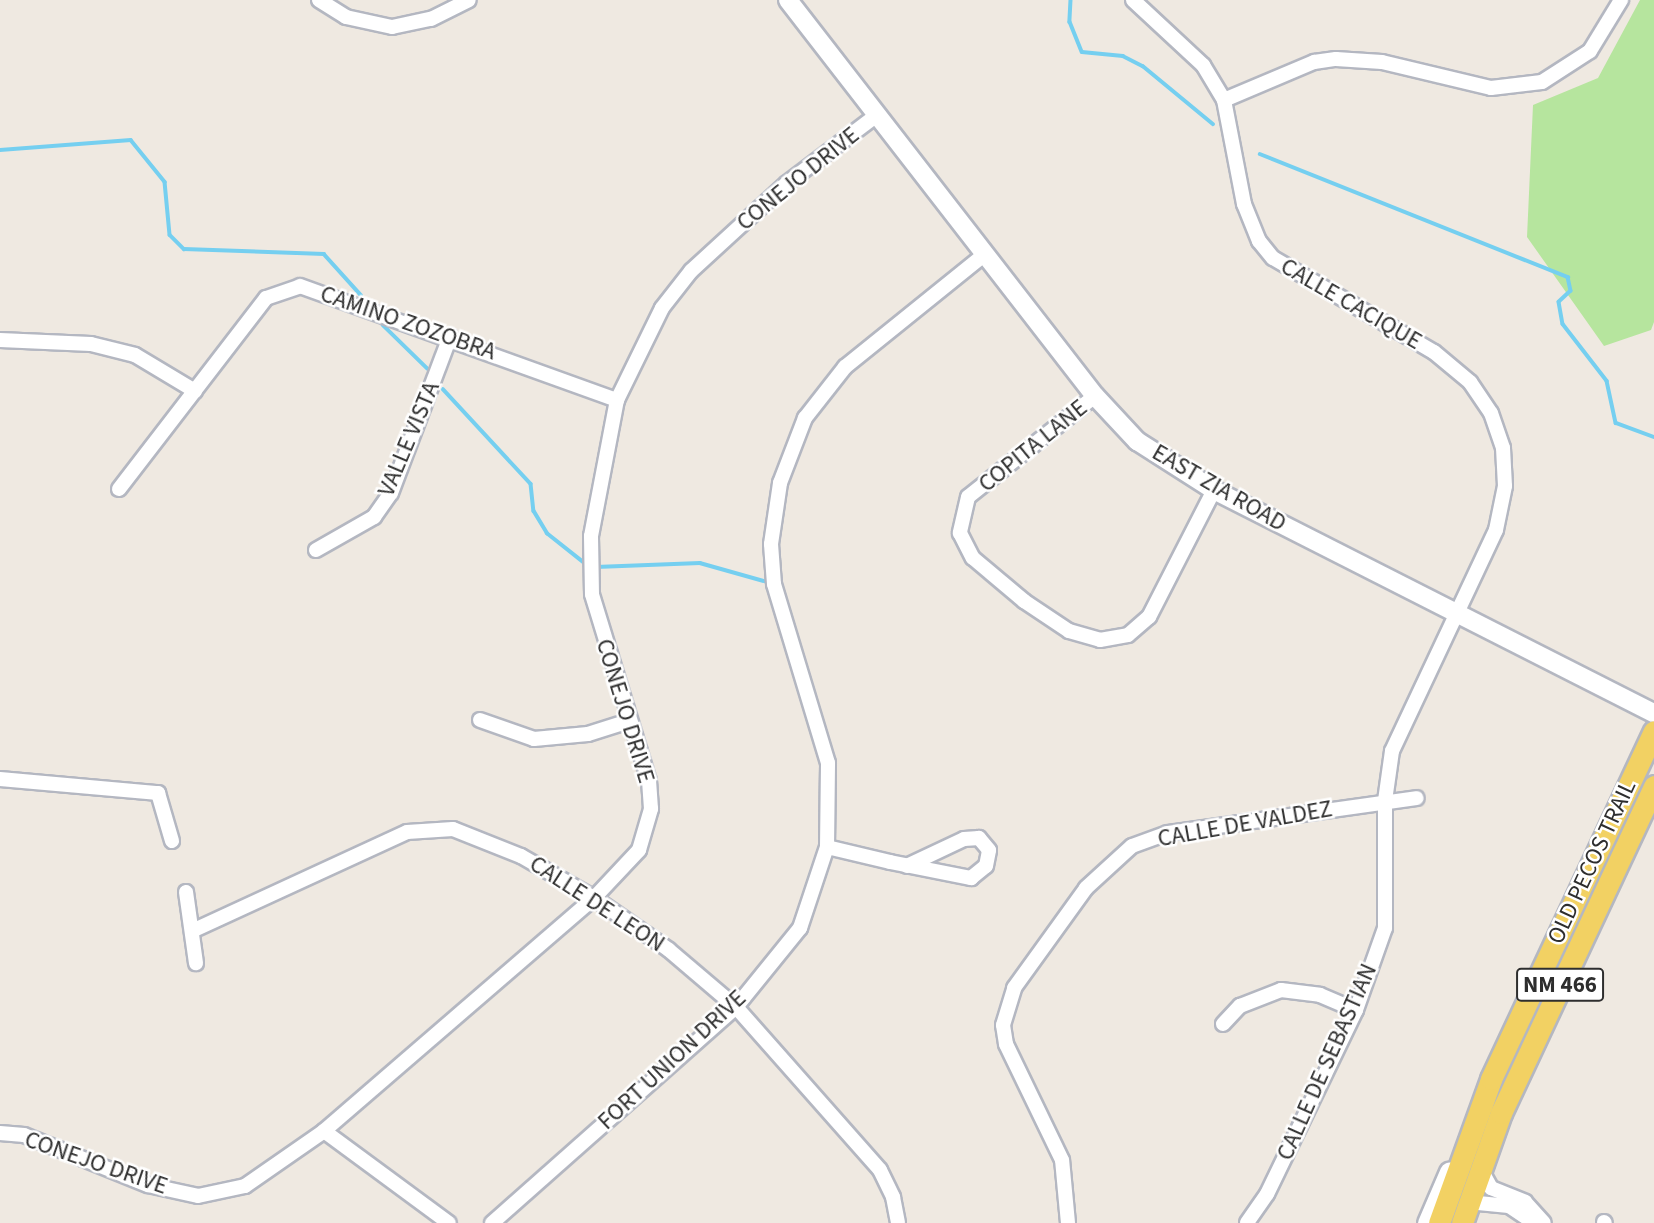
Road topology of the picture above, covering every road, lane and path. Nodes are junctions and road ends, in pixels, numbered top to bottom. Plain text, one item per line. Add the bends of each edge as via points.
1 (319, 0) edge
2 (469, 0) edge
3 (788, 0) edge
4 (1133, 0) edge
5 (1621, 0) edge
6 (1224, 100) junction
7 (877, 115) junction
8 (985, 254) junction
9 (450, 337) junction
10 (0, 340) edge
11 (195, 391) junction
12 (1095, 396) junction
13 (617, 400) junction
14 (119, 489) dead end
15 (1214, 490) junction
16 (316, 550) dead end
17 (1456, 615) junction
18 (1654, 713) edge
19 (480, 720) dead end
20 (629, 721) junction
21 (1654, 731) edge
22 (0, 779) edge
23 (1649, 795) edge
24 (1417, 798) dead end
25 (1385, 801) junction
26 (172, 841) dead end
27 (827, 847) junction
28 (907, 866) junction
29 (186, 891) dead end
30 (594, 898) junction
31 (191, 931) junction
32 (196, 963) dead end
33 (736, 1007) junction
34 (1356, 1010) junction
35 (1223, 1024) dead end
36 (1491, 1079) junction
37 (324, 1131) junction
38 (0, 1133) edge
39 (1467, 1137) junction
40 (1480, 1168) junction
41 (1468, 1202) junction
42 (449, 1223) edge
43 (492, 1223) edge
44 (898, 1223) edge
45 (1068, 1223) edge
46 (1247, 1223) edge
47 (1427, 1223) edge
48 (1439, 1223) edge
49 (1462, 1223) edge
50 (1534, 1223) edge
51 (1544, 1223) edge

1 - 2 street via 346,17 392,27 431,19
3 - 7 street, EAST ZIA ROAD
4 - 6 street, CALLE CACIQUE via 1203,65
5 - 6 street via 1590,51 1542,82 1490,88 1382,62 1336,59 1314,62
6 - 17 street, CALLE CACIQUE via 1244,204 1259,241 1273,258 1434,352 1470,382 1494,418 1503,448 1505,486 1496,530
7 - 8 street, EAST ZIA ROAD
7 - 13 street, CONEJO DRIVE via 787,183 691,271 662,308
8 - 12 street, EAST ZIA ROAD
8 - 27 street, FORT UNION DRIVE via 845,367 805,418 780,483 771,544 772,573 785,631 828,763
9 - 11 street, CAMINO ZOZOBRA via 300,286 266,298
9 - 13 street, CAMINO ZOZOBRA
9 - 16 street, VALLE VISTA via 391,493 373,517
10 - 11 street via 91,344 135,355
11 - 14 street, CAMINO ZOZOBRA
12 - 15 street, EAST ZIA ROAD via 1157,456
12 - 15 street, COPITA LANE via 968,498 960,533 973,558 1024,601 1069,631 1100,640 1128,635 1149,617
13 - 20 street, CONEJO DRIVE via 600,476 591,567 598,623
15 - 17 street, EAST ZIA ROAD
17 - 18 street, EAST ZIA ROAD
17 - 25 street, CALLE DE SEBASTIAN via 1392,751
19 - 20 street via 534,738 588,734
20 - 30 street, CONEJO DRIVE via 649,781 651,808 639,850
21 - 36 main road, OLD PECOS TRAIL / NM 466
22 - 26 street via 158,793
23 - 40 main road, OLD PECOS TRAIL / NM 466 via 1501,1113
24 - 25 street, CALLE DE VALDEZ
25 - 34 street, CALLE DE SEBASTIAN via 1385,928
25 - 45 street, CALLE DE VALDEZ via 1168,833 1132,846 1086,888 1014,988 1003,1025 1006,1044 1062,1160
27 - 28 street
27 - 33 street, FORT UNION DRIVE via 800,928
28 - 28 street via 964,839 979,838 989,850 986,866 971,878
29 - 31 street
30 - 31 street, CALLE DE LEON via 521,856 453,829 407,832
30 - 33 street, CALLE DE LEON via 669,950
30 - 37 street, CONEJO DRIVE
31 - 32 street
33 - 43 street, FORT UNION DRIVE
33 - 44 street, CALLE DE LEON via 880,1170 893,1197
34 - 35 street via 1320,995 1281,990 1240,1006
34 - 46 street, CALLE DE SEBASTIAN via 1266,1194
36 - 39 main road, OLD PECOS TRAIL / NM 466
36 - 41 main road via 1461,1181
37 - 38 street, CONEJO DRIVE via 245,1186 198,1196 148,1185 24,1135
37 - 42 street
39 - 47 main road, OLD PECOS TRAIL
39 - 48 main road, NM 466
40 - 41 main road, OLD PECOS TRAIL / NM 466
40 - 51 street via 1491,1188 1525,1202
41 - 49 main road, OLD PECOS TRAIL / NM 466
41 - 50 street via 1509,1206

